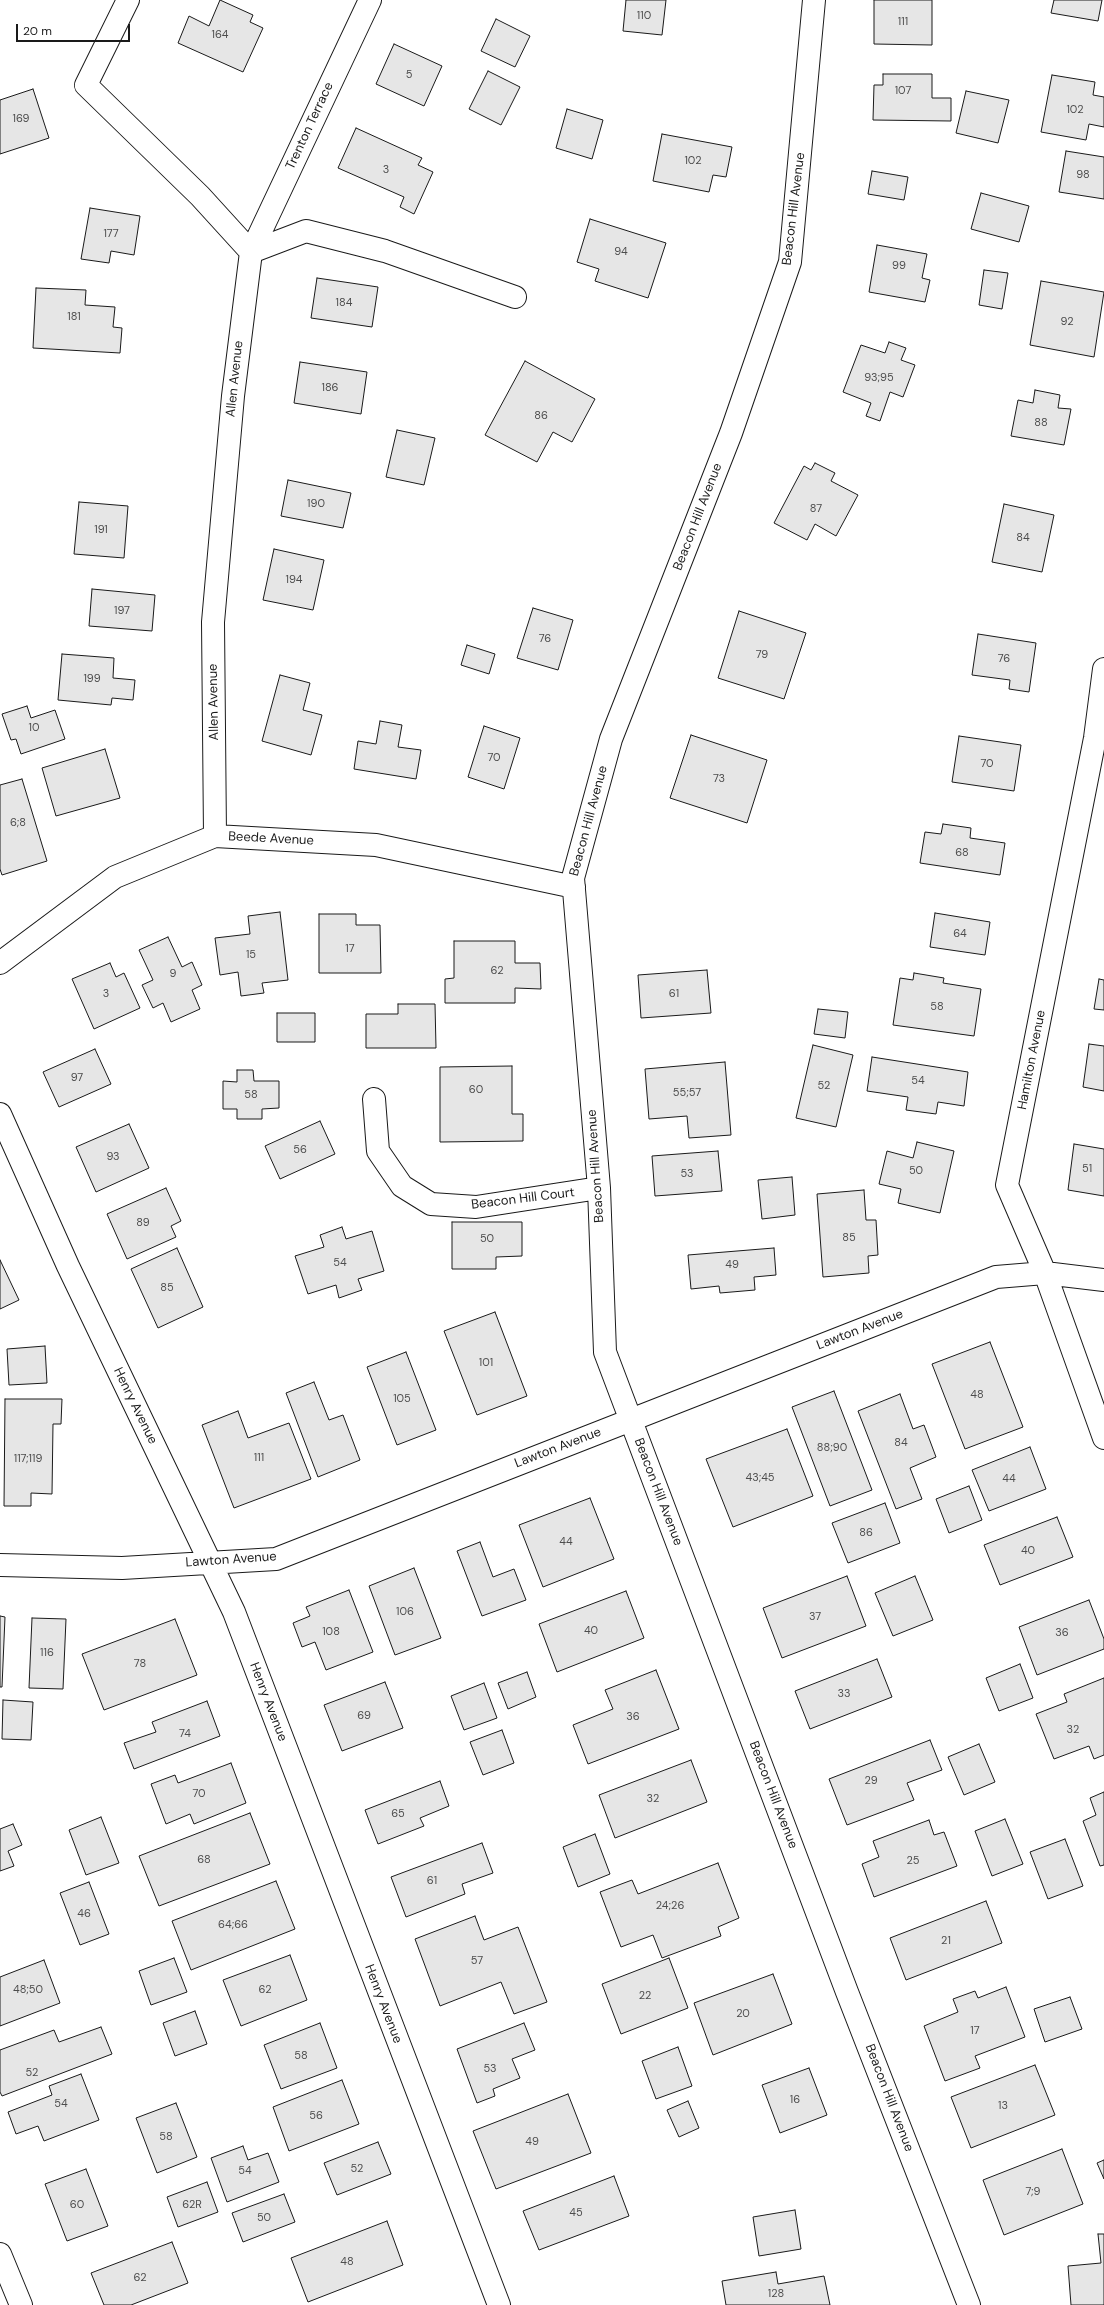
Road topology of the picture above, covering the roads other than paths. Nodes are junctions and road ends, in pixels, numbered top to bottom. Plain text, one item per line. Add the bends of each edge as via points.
1 (128, 0) edge
2 (370, 0) edge
3 (814, 0) edge
4 (250, 252) junction
5 (515, 298) dead end
6 (1104, 669) edge
7 (1100, 740) edge
8 (215, 836) junction
9 (574, 887) junction
10 (0, 963) edge
11 (374, 1099) dead end
12 (0, 1114) edge
13 (600, 1188) junction
14 (1045, 1274) junction
15 (1104, 1280) edge
16 (631, 1420) junction
17 (1104, 1438) edge
18 (210, 1562) junction
19 (0, 1565) edge
20 (0, 2254) edge
21 (21, 2305) edge
22 (499, 2305) edge
23 (969, 2305) edge

1 - 4 street via 86,85 200,196
2 - 4 street, Trenton Terrace
3 - 9 street, Beacon Hill Avenue via 790,262 732,432 611,739 573,878
4 - 5 street via 306,231 385,251
4 - 8 street, Allen Avenue via 233,396 213,622
6 - 7 street, Hamilton Avenue
7 - 14 street, Hamilton Avenue via 1007,1185
8 - 9 street, Beede Avenue via 376,845
8 - 10 street, Beede Avenue via 116,877
9 - 13 street, Beacon Hill Avenue
11 - 13 street, Beacon Hill Court via 378,1151 402,1186 431,1204 476,1207
12 - 18 street, Henry Avenue via 68,1266
13 - 16 street, Beacon Hill Avenue via 605,1352
14 - 15 street, Lawton Avenue
14 - 16 street, Lawton Avenue via 996,1277
14 - 17 street, Hamilton Avenue
16 - 18 street, Lawton Avenue via 276,1558
16 - 23 street, Beacon Hill Avenue via 847,1992
18 - 19 street, Lawton Avenue via 122,1568
18 - 22 street, Henry Avenue via 234,1612
20 - 21 street

